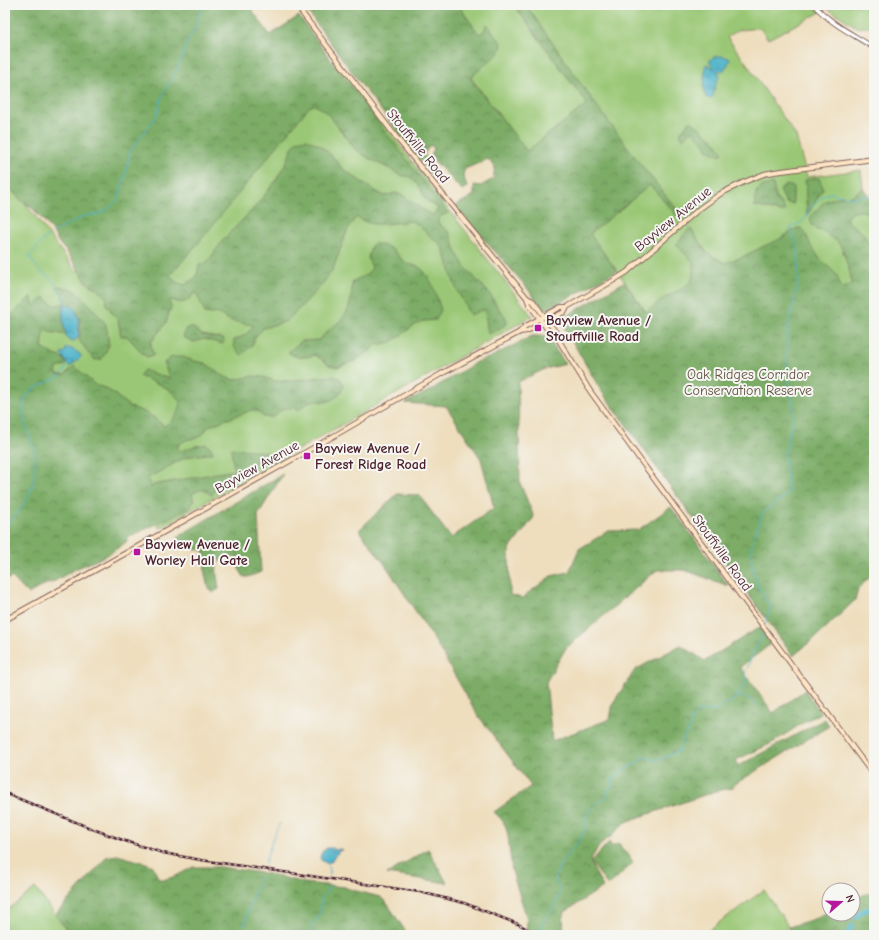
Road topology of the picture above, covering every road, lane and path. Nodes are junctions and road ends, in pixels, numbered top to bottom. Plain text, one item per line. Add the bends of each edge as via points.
1 (296, 5) edge
2 (814, 5) edge
3 (874, 48) edge
4 (874, 159) edge
5 (527, 298) junction
6 (567, 307) junction
7 (544, 316) junction
8 (540, 319) junction
9 (547, 321) junction
10 (543, 323) junction
11 (520, 332) junction
12 (558, 340) junction
13 (5, 620) edge
14 (874, 776) edge

1 - 5 main road, Stouffville Road via 396,137
2 - 3 street via 827,18
4 - 6 main road, Bayview Avenue via 769,173 744,182 720,194 699,209 627,272
5 - 7 main road, Stouffville Road via 533,301
5 - 8 main road, Stouffville Road
6 - 7 main road, Bayview Avenue via 561,307
6 - 9 main road, Bayview Avenue via 564,312
7 - 8 main road, Bayview Avenue
7 - 9 main road, Stouffville Road
8 - 10 main road, Stouffville Road
8 - 11 main road, Bayview Avenue via 524,327
9 - 10 main road, Bayview Avenue
9 - 12 main road, Stouffville Road via 557,334
10 - 11 main road, Bayview Avenue
10 - 12 main road, Stouffville Road
11 - 13 main road, Bayview Avenue
12 - 14 main road, Stouffville Road via 590,391 644,466

